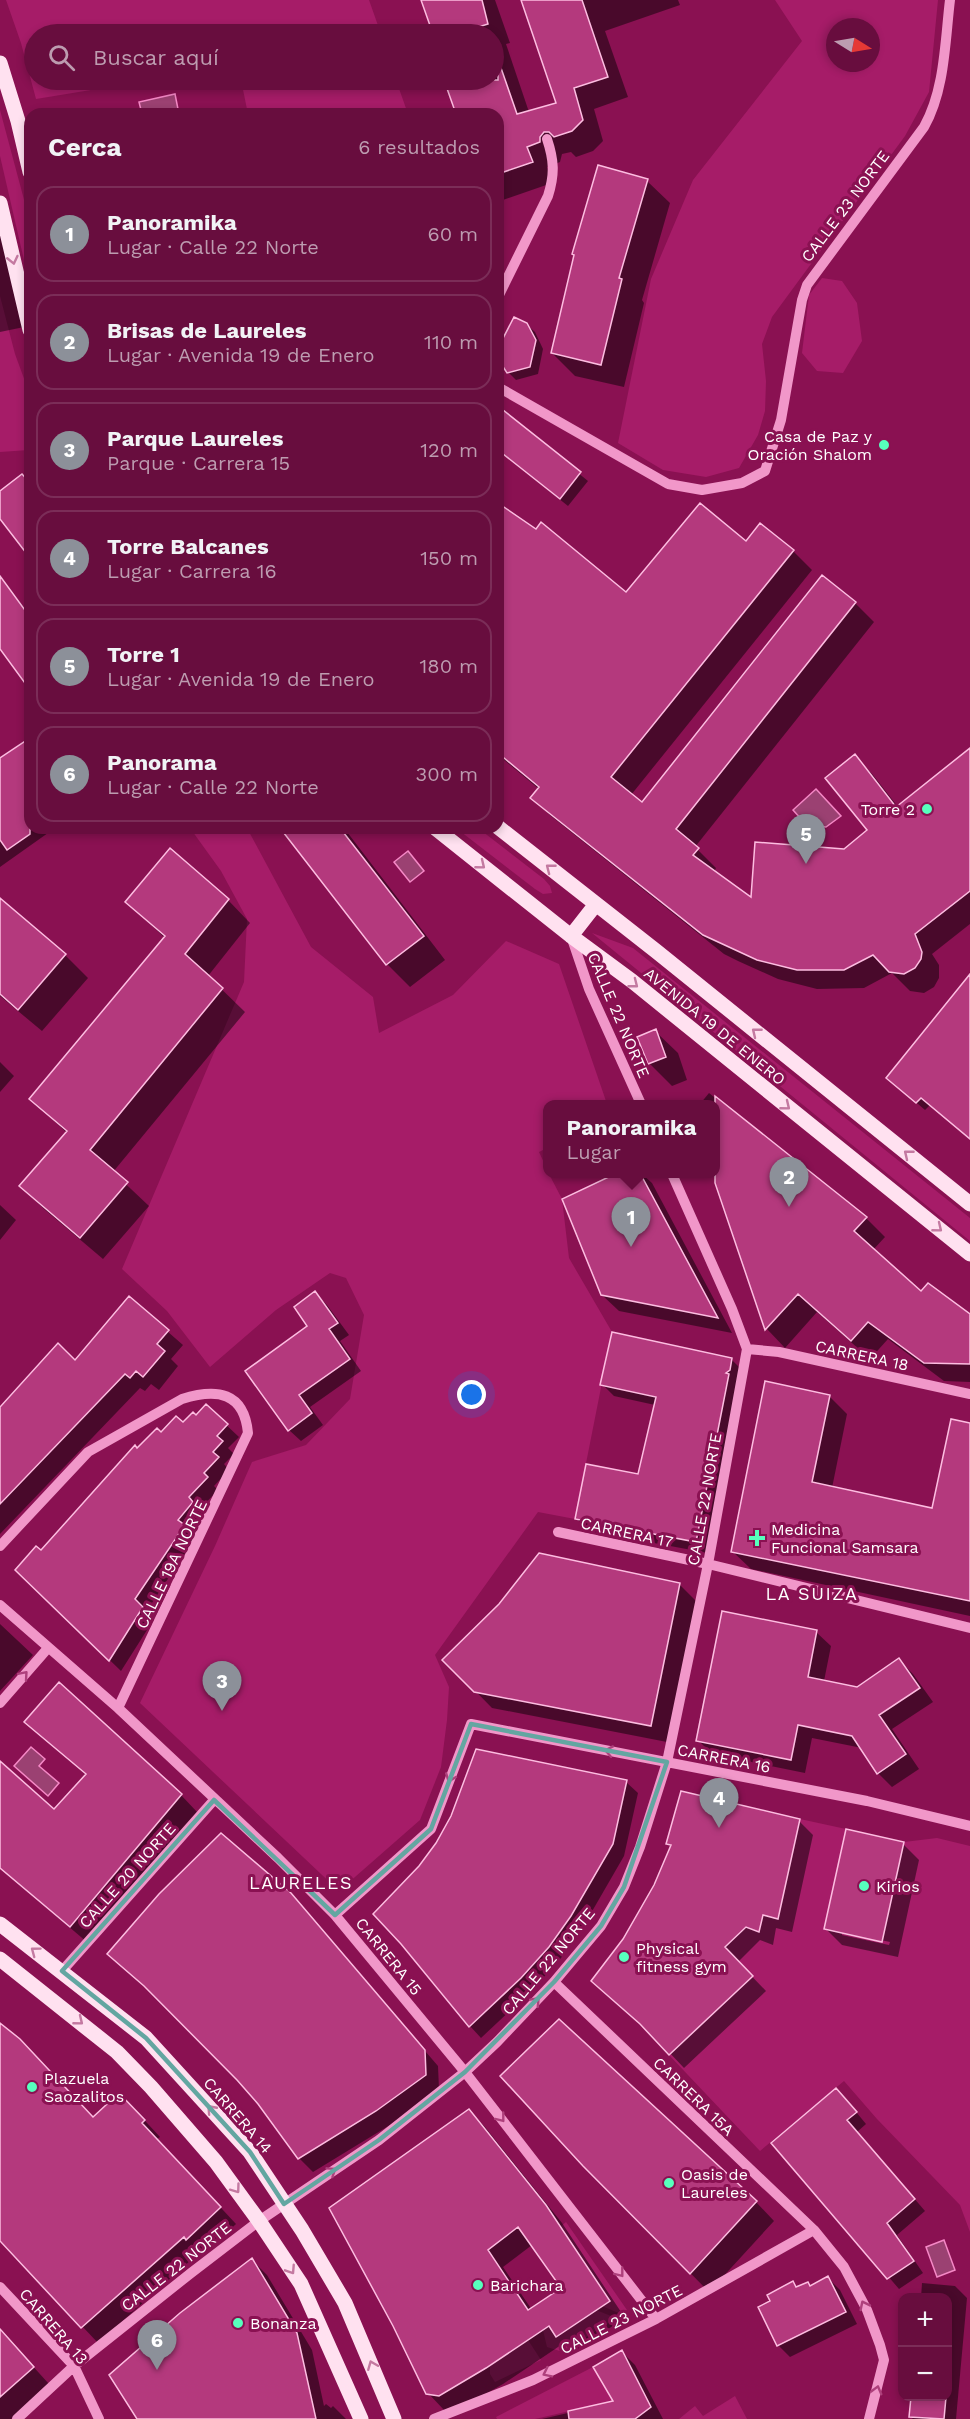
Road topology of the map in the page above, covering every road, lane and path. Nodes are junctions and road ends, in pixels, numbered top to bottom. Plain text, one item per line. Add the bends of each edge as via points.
1 (950, 0) edge
2 (0, 63) edge
3 (547, 139) dead end
4 (24, 146) edge
5 (0, 203) edge
6 (504, 285) edge
7 (24, 305) edge
8 (504, 390) edge
9 (504, 832) edge
10 (443, 834) edge
11 (596, 904) junction
12 (571, 936) junction
13 (639, 1100) edge
14 (674, 1178) edge
15 (970, 1204) edge
16 (970, 1254) edge
17 (747, 1349) junction
18 (970, 1394) edge
19 (558, 1532) dead end
20 (0, 1546) edge
21 (708, 1564) junction
22 (0, 1605) edge
23 (970, 1628) edge
24 (48, 1647) junction
25 (0, 1703) edge
26 (118, 1708) junction
27 (667, 1762) junction
28 (214, 1800) junction
29 (970, 1826) edge
30 (335, 1915) junction
31 (0, 1924) edge
32 (0, 1959) edge
33 (62, 1971) junction
34 (554, 1982) junction
35 (465, 2072) junction
36 (284, 2204) junction
37 (259, 2221) junction
38 (814, 2230) junction
39 (0, 2287) edge
40 (656, 2319) junction
41 (74, 2367) junction
42 (17, 2419) edge
43 (99, 2419) edge
44 (361, 2419) edge
45 (394, 2419) edge
46 (434, 2419) edge
47 (869, 2419) edge

1 - 8 street, CALLE 23 NORTE via 933,112 807,285 781,420 765,471 742,483 702,490 668,484
2 - 4 main road
3 - 6 street via 554,160 554,178
5 -> 7 main road
11 -> 9 main road, AVENIDA 19 DE ENERO
10 -> 12 main road, AVENIDA 19 DE ENERO
11 - 12 main road
15 -> 11 main road, AVENIDA 19 DE ENERO
12 - 13 street, CALLE 22 NORTE
12 -> 16 main road, AVENIDA 19 DE ENERO
14 - 17 street
17 - 18 street, CARRERA 18 via 779,1352
17 - 21 street, CALLE 22 NORTE
19 - 21 street, CARRERA 17
20 - 26 street, CALLE 19A NORTE via 88,1452 199,1393 216,1392 240,1406 247,1418 248,1433
21 - 23 street, CARRERA 17
21 - 27 street, CALLE 22 NORTE
22 - 24 street, CARRERA 15
25 -> 24 street
24 - 26 street, CARRERA 15
26 - 28 street, CARRERA 15
27 - 29 street, CARRERA 16 via 867,1801
27 -> 30 street, CARRERA 16 via 471,1724 431,1829
27 - 34 street, CALLE 22 NORTE via 624,1887 601,1926
28 - 30 street, CARRERA 15
28 - 33 street, CALLE 20 NORTE
30 - 35 street, CARRERA 15
33 -> 31 main road, CARRERA 14
32 -> 37 main road via 117,2052 187,2126
36 -> 33 main road, CARRERA 14 via 250,2152 146,2038
35 -> 34 street, CALLE 22 NORTE
34 - 38 street, CARRERA 15A
36 -> 35 street, CALLE 22 NORTE via 379,2140
35 -> 40 street, CARRERA 15
36 - 37 street, CALLE 22 NORTE
45 -> 36 main road, CARRERA 14 via 345,2303
37 - 41 street, CALLE 22 NORTE
37 -> 44 main road via 301,2284
38 - 40 street, CALLE 23 NORTE
47 -> 38 street, CARRERA 15A via 884,2360 880,2345 844,2267
39 - 41 street, CARRERA 13
40 -> 46 street, CALLE 23 NORTE via 533,2380
41 - 42 street, CALLE 22 NORTE
41 - 43 street, CARRERA 13

